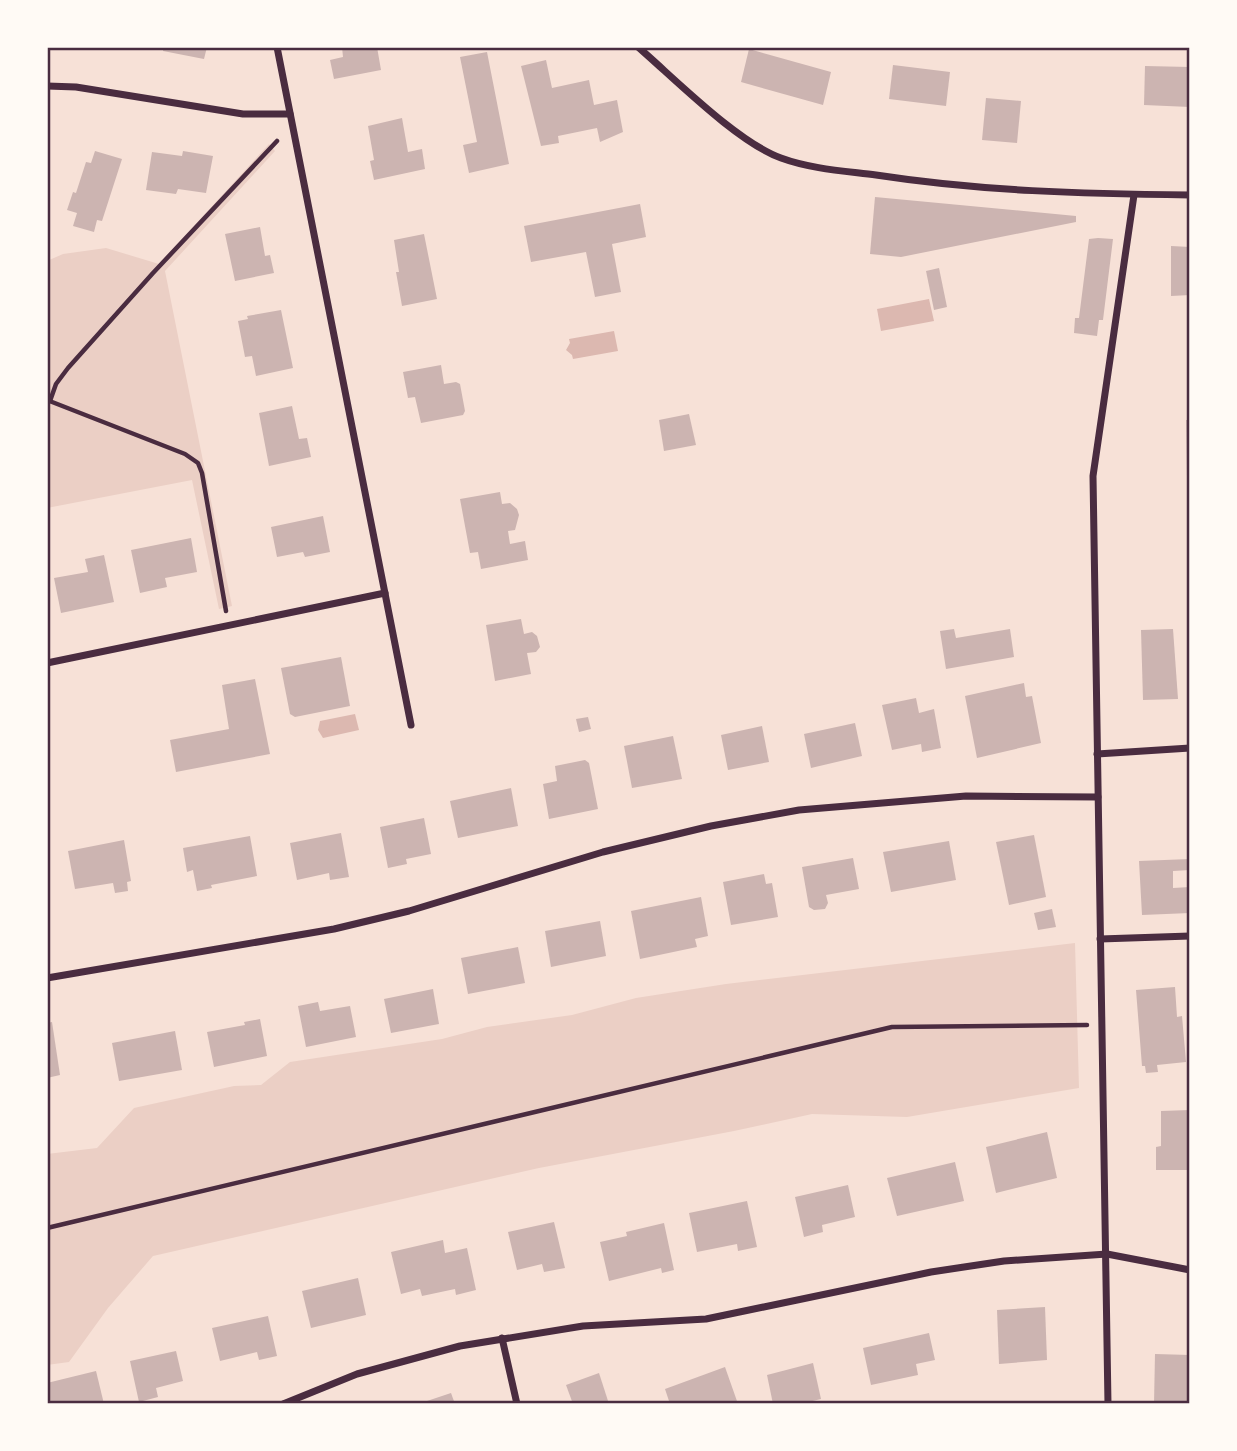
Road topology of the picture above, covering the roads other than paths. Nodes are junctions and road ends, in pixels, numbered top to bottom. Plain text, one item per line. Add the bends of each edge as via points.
1 (277, 47) edge
2 (638, 47) edge
3 (47, 86) edge
4 (290, 114) junction
5 (1134, 195) junction
6 (1190, 195) edge
7 (385, 593) junction
8 (47, 663) edge
9 (411, 725) dead end
10 (1190, 748) edge
11 (1097, 754) junction
12 (1098, 797) junction
13 (1190, 936) edge
14 (1100, 939) junction
15 (47, 978) edge
16 (1107, 1254) junction
17 (1190, 1270) edge
18 (502, 1338) junction
19 (283, 1404) edge
20 (517, 1404) edge
21 (1108, 1404) edge

1 - 4 street
2 - 5 street via 726,124 780,158 927,183
3 - 4 street via 243,114
4 - 7 street
5 - 6 street
5 - 11 street via 1093,476
7 - 8 street
7 - 9 street
10 - 11 street
11 - 12 street
12 - 14 street
12 - 15 street via 966,796 799,810 603,852 334,929
13 - 14 street
14 - 16 street
16 - 17 street
16 - 18 street via 1004,1261 931,1272 706,1319 583,1326
16 - 21 street
18 - 19 street via 357,1374
18 - 20 street

